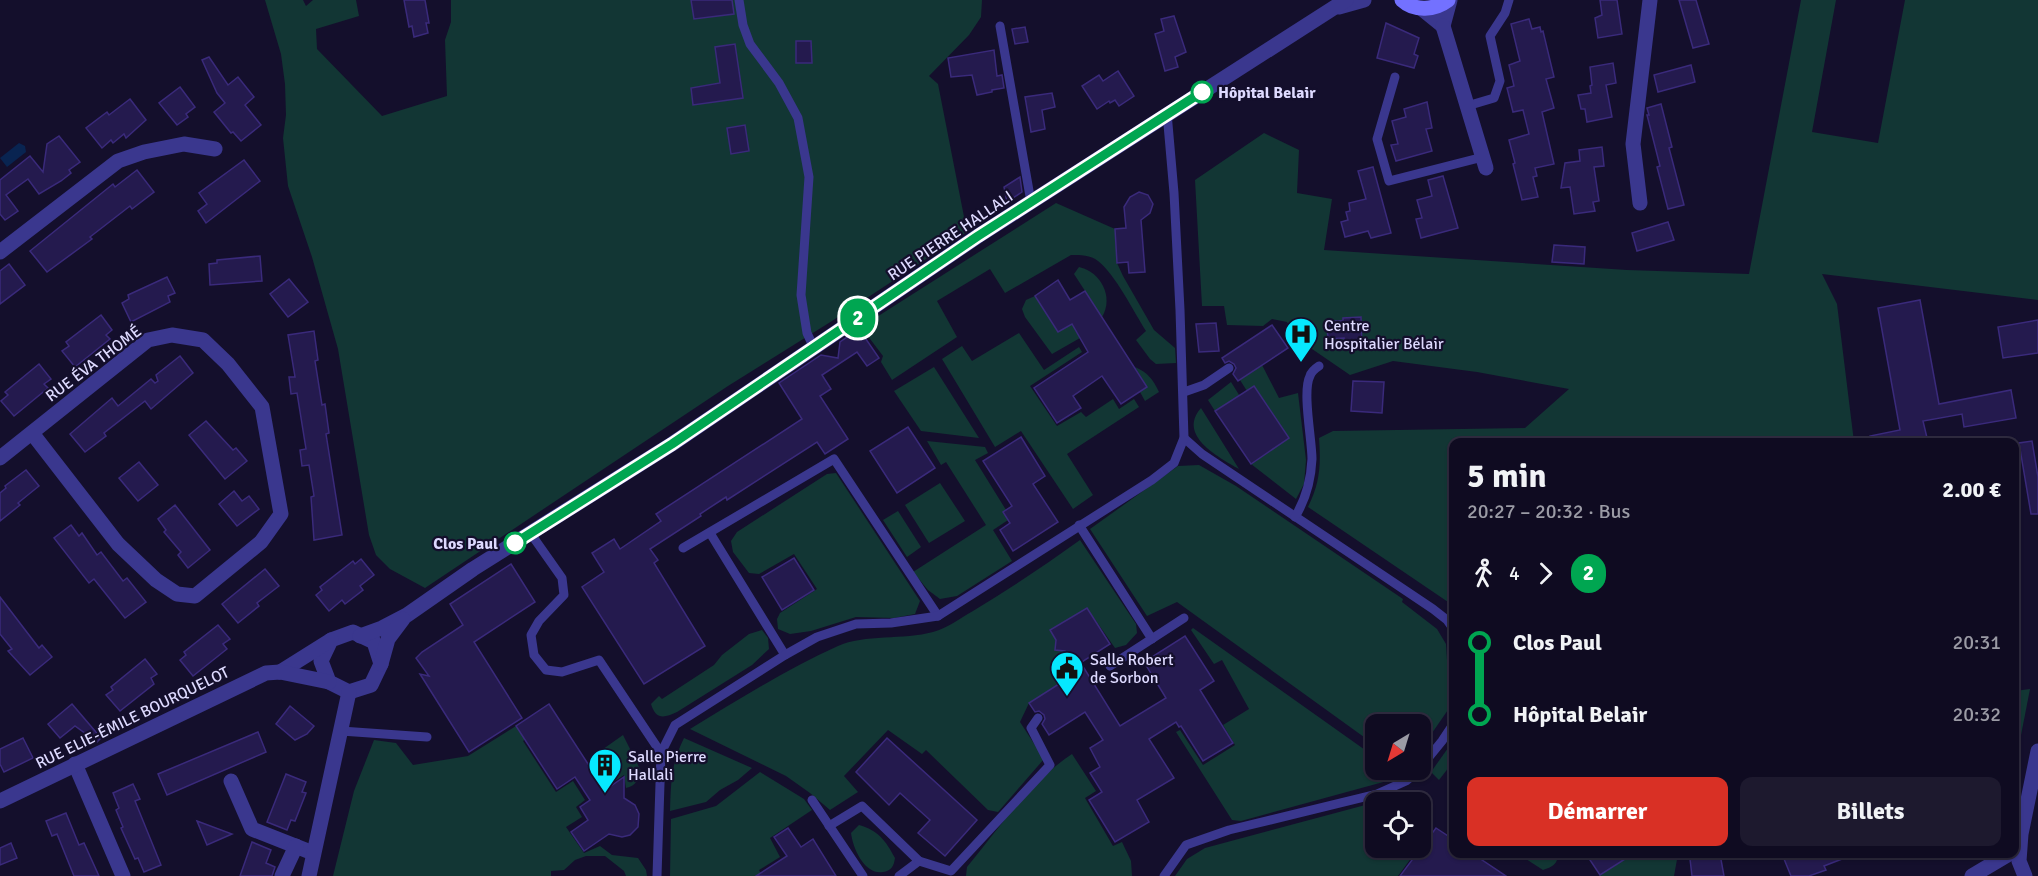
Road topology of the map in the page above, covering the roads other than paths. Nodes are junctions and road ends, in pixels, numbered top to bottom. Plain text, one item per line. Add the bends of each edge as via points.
1 (739, 0) edge
2 (1364, 0) edge
3 (1402, 0) edge
4 (1449, 0) edge
5 (1509, 0) edge
6 (1650, 0) edge
7 (1341, 4) edge
8 (1422, 9) junction
9 (1000, 26) dead end
10 (1443, 26) junction
11 (1395, 77) dead end
12 (1467, 106) junction
13 (1167, 114) junction
14 (215, 149) dead end
15 (1485, 162) joint
16 (1031, 202) junction
17 (1640, 203) dead end
18 (0, 252) edge
19 (814, 348) junction
20 (1319, 366) dead end
21 (1229, 368) dead end
22 (1184, 392) junction
23 (32, 433) junction
24 (1184, 438) junction
25 (0, 458) edge
26 (1296, 517) junction
27 (1079, 525) junction
28 (710, 532) junction
29 (531, 534) junction
30 (683, 548) dead end
31 (407, 615) junction
32 (938, 616) junction
33 (1184, 618) dead end
34 (1449, 623) edge
35 (360, 636) junction
36 (1152, 639) junction
37 (331, 640) junction
38 (785, 655) junction
39 (381, 664) junction
40 (1110, 666) dead end
41 (280, 672) junction
42 (329, 682) junction
43 (350, 692) junction
44 (1038, 718) dead end
45 (1449, 730) edge
46 (341, 731) junction
47 (427, 737) dead end
48 (2038, 751) edge
49 (661, 753) junction
50 (1431, 755) edge
51 (75, 764) junction
52 (1407, 780) edge
53 (231, 781) dead end
54 (812, 800) dead end
55 (0, 801) edge
56 (830, 826) junction
57 (2019, 839) edge
58 (296, 846) junction
59 (314, 853) junction
60 (2002, 858) edge
61 (2018, 858) edge
62 (919, 861) junction
63 (123, 876) edge
64 (282, 876) edge
65 (309, 876) edge
66 (657, 876) edge
67 (863, 876) edge
68 (899, 876) edge
69 (1164, 876) edge
70 (1972, 876) edge
71 (2025, 876) edge

1 - 19 lane via 750,44 779,83 798,118 808,177 801,295 807,333
2 - 7 street, RUE PIERRE HALLALI
3 - 8 main road
4 - 8 main road
4 - 10 street
5 - 12 lane via 1490,36 1500,81 1494,98
6 - 17 street via 1633,144
7 - 13 street, RUE PIERRE HALLALI
8 - 10 street
9 - 16 lane
10 - 12 street
11 - 15 lane via 1377,139 1389,181
12 - 15 street
13 - 16 street, RUE PIERRE HALLALI
13 - 22 lane
14 - 18 street via 184,144 118,161
16 - 19 street, RUE PIERRE HALLALI
19 - 29 street, RUE PIERRE HALLALI
20 - 26 lane via 1310,376 1307,398 1310,482
21 - 22 lane via 1204,385
22 - 24 lane
23 - 23 street, RUE ÉVA THOMÉ via 118,544 177,594 195,596 261,542 281,514 262,407 203,340 172,335 148,340
23 - 25 street, RUE ÉVA THOMÉ
24 - 26 lane
24 - 27 lane via 1174,463
26 - 34 lane
27 - 32 lane
27 - 36 lane
28 - 30 lane
28 - 32 lane via 834,459
28 - 38 lane
29 - 31 street, RUE PIERRE HALLALI
29 - 49 lane via 562,578 564,595 531,635 534,655 546,670 562,672 599,660
31 - 35 street, RUE PIERRE HALLALI
31 - 39 street, RUE PIERRE HALLALI via 388,639
32 - 38 lane via 856,624 817,637
33 - 36 lane
35 - 37 street via 353,632
35 - 39 street via 374,642
36 - 40 lane
37 - 41 street, RUE ELIE-ÉMILE BOURQUELOT
37 - 42 street via 321,661
38 - 49 lane via 675,725
39 - 43 street via 371,685
41 - 42 street, RUE ELIE-ÉMILE BOURQUELOT
41 - 51 street, RUE ELIE-ÉMILE BOURQUELOT via 266,673
42 - 43 street
43 - 46 street
44 - 62 lane via 1031,728 1050,765 951,871
45 - 50 lane
46 - 47 lane
46 - 59 street
48 - 57 street
49 - 66 lane
51 - 55 street, RUE ELIE-ÉMILE BOURQUELOT
51 - 63 street
52 - 69 lane via 1377,794 1229,830 1186,845
53 - 58 street via 252,829
54 - 56 lane
56 - 62 lane via 861,806
56 - 67 lane
58 - 59 street
58 - 64 street
59 - 65 street
60 - 70 street
61 - 71 street
62 - 68 lane

